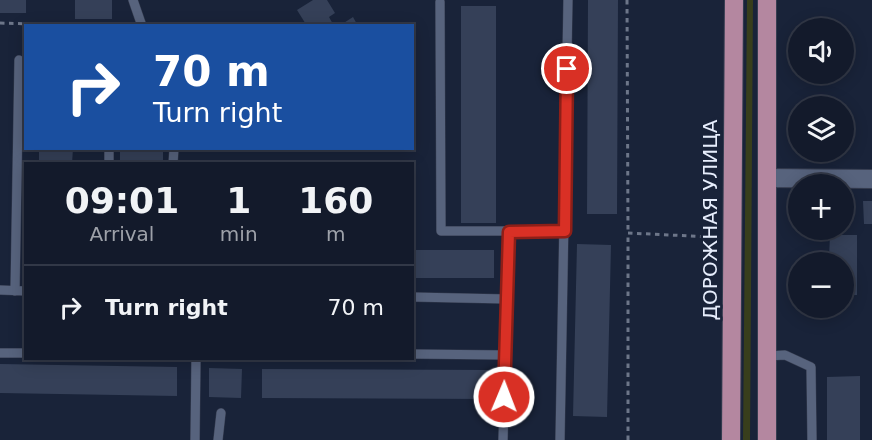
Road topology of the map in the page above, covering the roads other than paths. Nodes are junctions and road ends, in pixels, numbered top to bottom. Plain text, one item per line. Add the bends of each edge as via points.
1 (133, 0) edge
2 (568, 0) edge
3 (734, 0) edge
4 (440, 2) dead end
5 (771, 2) edge
6 (141, 24) edge
7 (19, 60) dead end
8 (767, 178) junction
9 (872, 179) edge
10 (565, 231) junction
11 (509, 232) junction
12 (0, 290) edge
13 (20, 291) edge
14 (414, 297) edge
15 (507, 299) junction
16 (0, 353) edge
17 (24, 353) edge
18 (414, 354) edge
19 (506, 355) junction
20 (767, 356) junction
21 (196, 360) edge
22 (221, 413) dead end
23 (195, 440) edge
24 (218, 440) edge
25 (503, 440) edge
26 (560, 440) edge
27 (731, 440) edge
28 (766, 440) edge
29 (812, 440) edge

1 - 6 lane
2 - 10 lane
3 - 27 main road, ДОРОЖНАЯ УЛИЦА
4 - 11 lane via 441,231
5 - 8 main road
7 - 13 lane
8 - 9 street
8 - 20 main road
10 - 11 lane
10 - 26 lane
11 - 15 lane
12 - 13 lane
14 - 15 lane
15 - 19 lane
16 - 17 lane
18 - 19 lane
19 - 25 lane
20 - 28 main road
20 - 29 lane via 785,355 811,367
21 - 23 lane
22 - 24 lane

